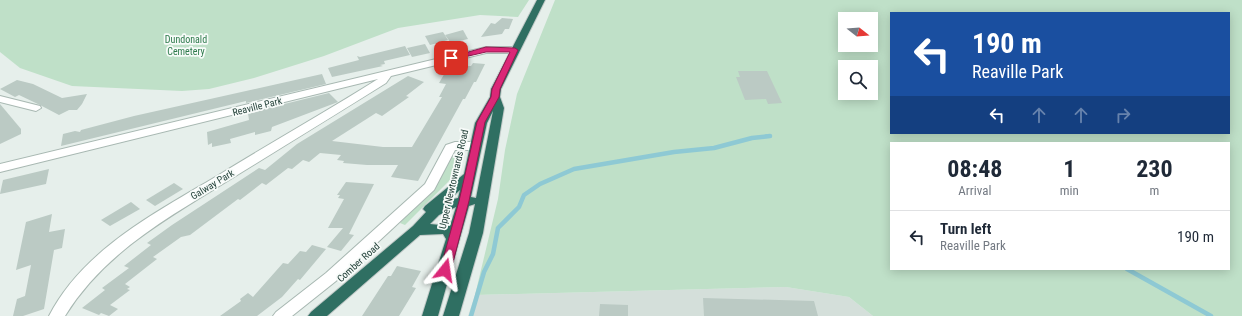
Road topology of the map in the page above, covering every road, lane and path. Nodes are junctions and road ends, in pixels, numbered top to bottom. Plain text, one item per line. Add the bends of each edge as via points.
1 (542, 0) edge
2 (515, 50) junction
3 (386, 74) junction
4 (495, 97) junction
5 (0, 99) edge
6 (36, 108) dead end
7 (475, 146) junction
8 (0, 168) edge
9 (469, 176) junction
10 (464, 201) junction
11 (482, 202) junction
12 (417, 230) junction
13 (454, 240) junction
14 (57, 316) edge
15 (281, 316) edge
16 (316, 316) edge
17 (430, 316) edge
18 (451, 316) edge

1 - 2 highway, Upper Newtownards Road
2 - 3 street, Reaville Park via 486,50
2 - 4 highway, Upper Newtownards Road via 496,89
3 - 8 street, Reaville Park
3 - 14 street, Galway Park via 382,81 144,226 96,265 72,292
4 - 7 highway, Upper Newtownards Road via 481,122
4 - 11 highway, Upper Newtownards Road via 499,108
5 - 6 street
7 - 9 highway, Upper Newtownards Road
7 - 15 street via 450,148 430,186 331,277
9 - 10 highway, Upper Newtownards Road
9 - 12 highway, Comber Road via 418,221
10 - 11 highway
10 - 12 highway, Comber Road
10 - 13 highway, Upper Newtownards Road
11 - 18 highway, Upper Newtownards Road via 473,244
12 - 13 highway via 442,228 448,230
12 - 16 highway, Comber Road
13 - 17 highway, Upper Newtownards Road

